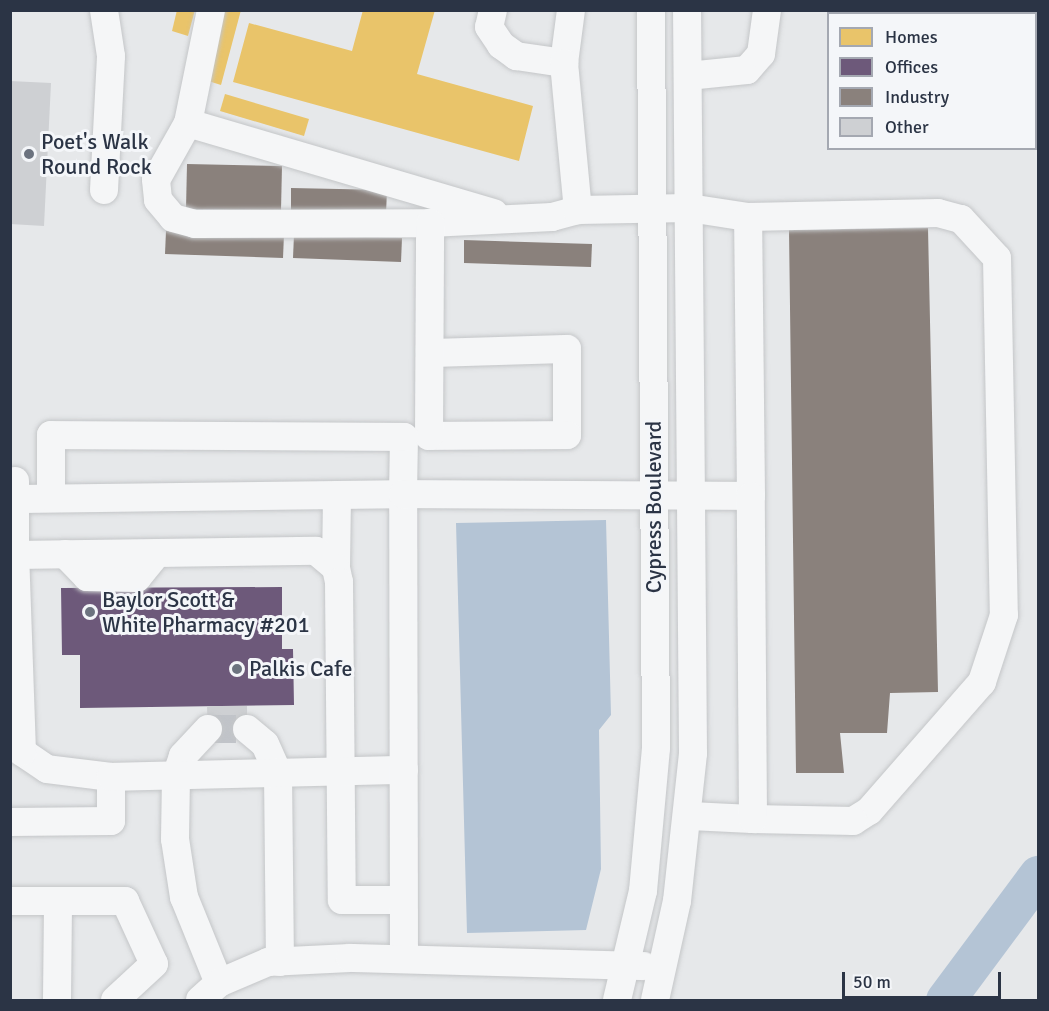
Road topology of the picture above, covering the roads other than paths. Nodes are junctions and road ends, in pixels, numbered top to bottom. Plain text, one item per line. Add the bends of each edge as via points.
1 (104, 10) edge
2 (211, 10) edge
3 (493, 10) edge
4 (571, 10) edge
5 (651, 10) edge
6 (687, 10) edge
7 (767, 10) edge
8 (564, 63) junction
9 (687, 76) junction
10 (188, 123) junction
11 (104, 190) dead end
12 (652, 207) junction
13 (689, 208) junction
14 (578, 210) junction
15 (748, 217) junction
16 (516, 219) junction
17 (430, 223) junction
18 (430, 353) junction
19 (416, 436) junction
20 (13, 490) edge
21 (403, 494) junction
22 (654, 494) junction
23 (691, 494) junction
24 (338, 495) junction
25 (751, 496) junction
26 (51, 497) junction
27 (13, 555) edge
28 (336, 567) junction
29 (13, 629) edge
30 (14, 689) edge
31 (208, 729) dead end
32 (247, 729) dead end
33 (16, 752) edge
34 (404, 770) junction
35 (340, 771) junction
36 (278, 773) junction
37 (176, 776) junction
38 (111, 777) junction
39 (689, 816) junction
40 (753, 819) junction
41 (10, 822) edge
42 (403, 900) junction
43 (10, 901) edge
44 (58, 901) junction
45 (404, 959) junction
46 (280, 962) junction
47 (627, 965) junction
48 (664, 967) junction
49 (210, 992) edge
50 (57, 1000) edge
51 (115, 1000) edge
52 (617, 1000) edge
53 (655, 1000) edge

1 - 11 street via 111,56
2 - 10 street
3 - 8 street via 489,27 501,45 516,56
4 - 8 street
5 - 12 street, Cypress Boulevard
6 - 9 street, Cypress Boulevard
7 - 9 street via 761,54 747,70
8 - 14 street
9 - 13 street, Cypress Boulevard
10 - 16 street
10 - 17 street via 156,180 158,200 173,218 195,224
12 - 13 street
12 - 14 street
12 - 22 street, Cypress Boulevard
13 - 15 street
13 - 23 street, Cypress Boulevard
14 - 16 street
15 - 25 street
15 - 40 street via 938,213 961,219 997,258 1004,615 982,682 869,811 853,821
16 - 17 street
17 - 18 street
18 - 19 street
18 - 19 street via 567,349 567,435
19 - 21 street
19 - 26 street via 51,435
20 - 26 street
20 - 27 street
21 - 22 street
21 - 24 street
21 - 34 street
22 - 23 street
22 - 47 street, Cypress Boulevard via 652,830
23 - 25 street
23 - 39 street, Cypress Boulevard
24 - 26 street
24 - 28 street
25 - 40 street
27 - 28 street via 311,550
27 - 29 street
28 - 35 street
29 - 30 street
30 - 33 street
31 - 37 street via 183,756
32 - 36 street via 265,744
33 - 38 street via 46,769
34 - 35 street
34 - 42 street
35 - 36 street
35 - 42 street via 342,900
36 - 37 street
36 - 46 street
37 - 38 street
37 - 49 street via 175,839 183,897
38 - 41 street via 111,821
39 - 40 street
39 - 48 street, Cypress Boulevard
42 - 45 street
43 - 44 street
44 - 50 street
44 - 51 street via 125,901 154,964
45 - 46 street
45 - 47 street
46 - 49 street
47 - 48 street
47 - 52 street, Cypress Boulevard
48 - 53 street, Cypress Boulevard

